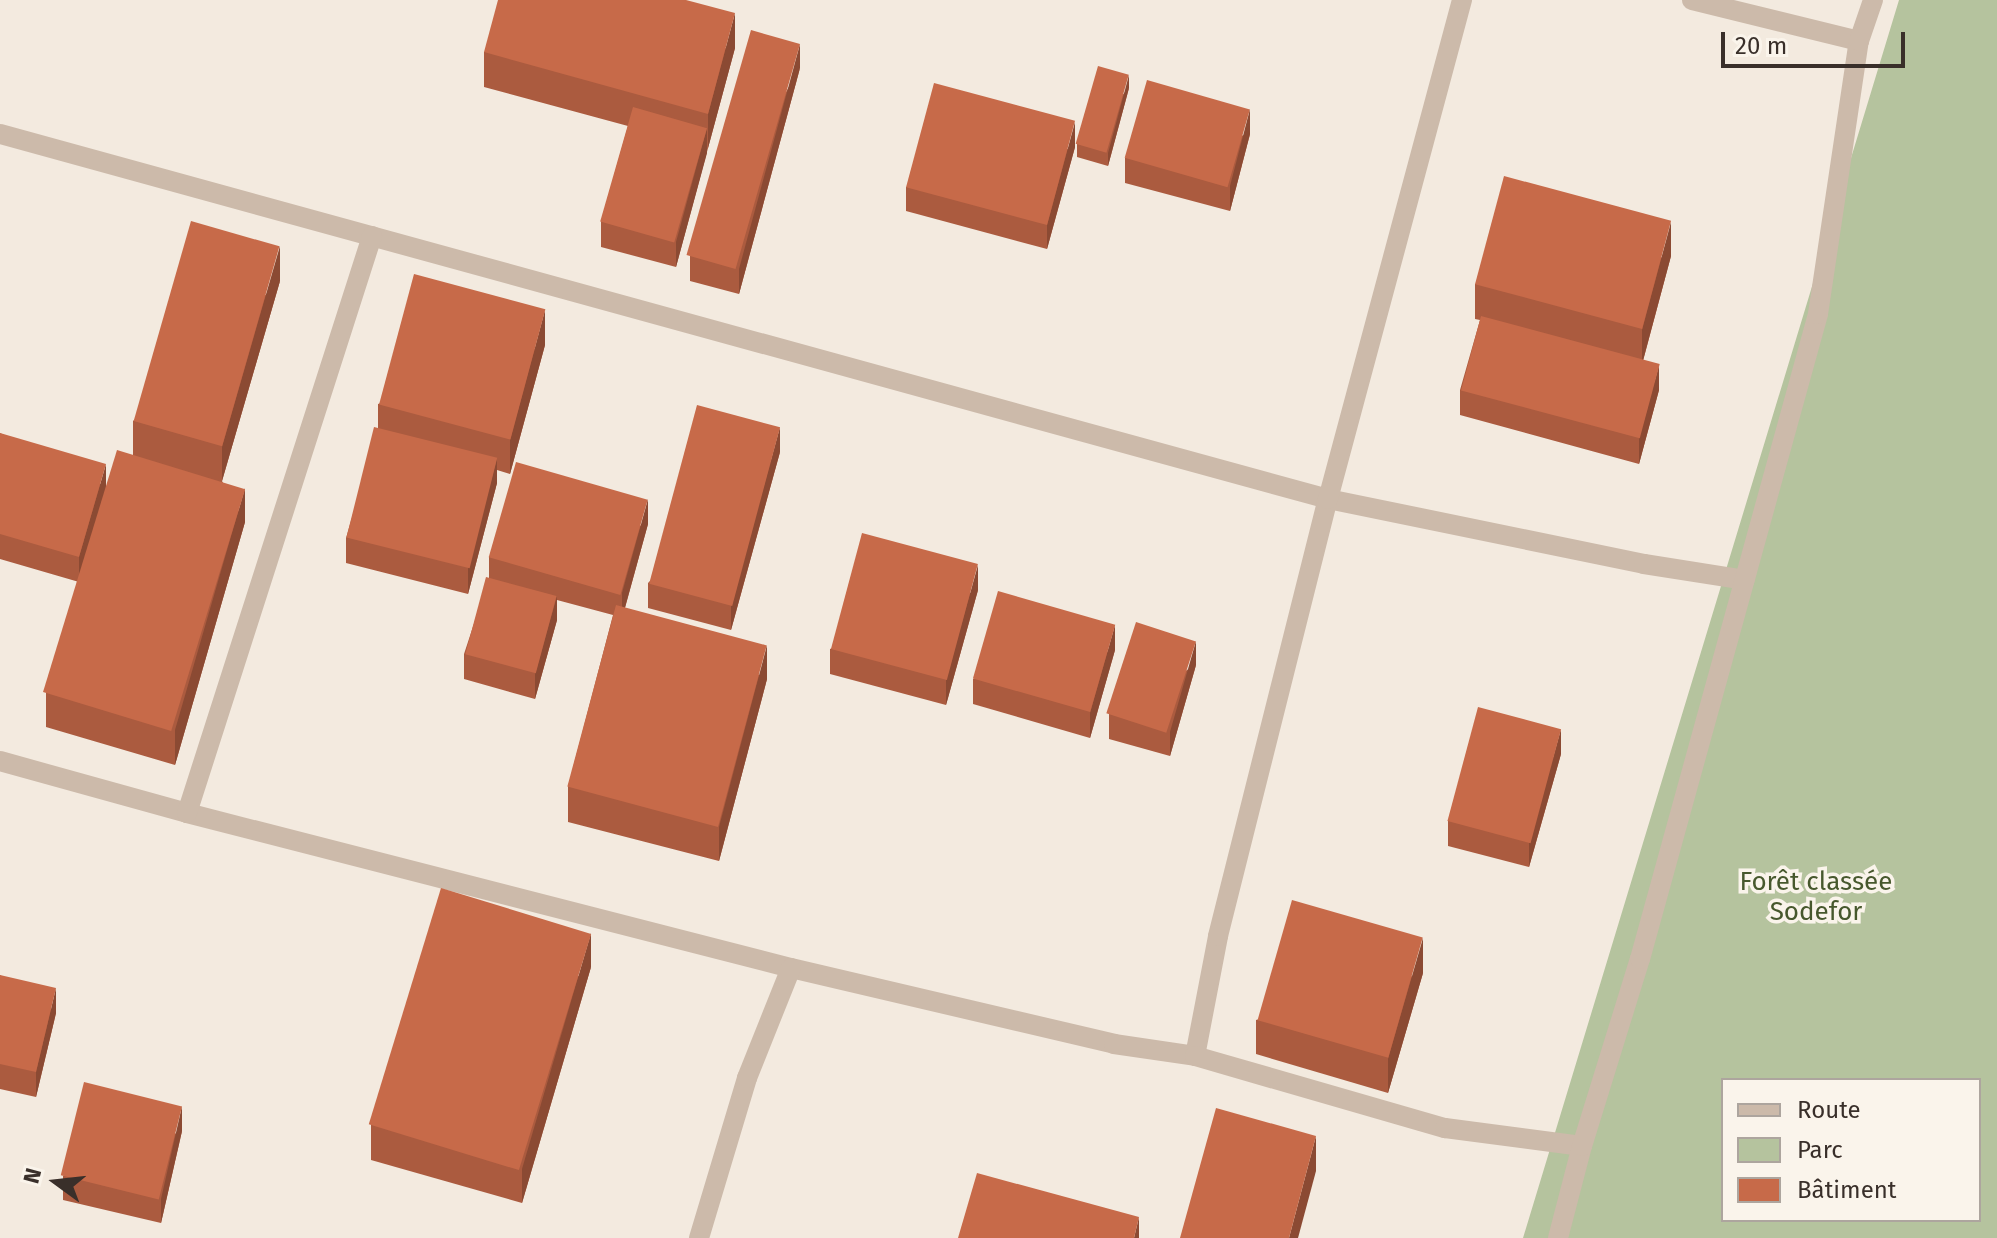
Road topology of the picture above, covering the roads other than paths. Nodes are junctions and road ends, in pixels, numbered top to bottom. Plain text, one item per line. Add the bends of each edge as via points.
1 (1462, 0) edge
2 (1692, 0) edge
3 (1873, 0) edge
4 (1859, 41) junction
5 (0, 134) edge
6 (372, 236) junction
7 (1328, 499) junction
8 (1745, 580) junction
9 (0, 761) edge
10 (187, 813) junction
11 (791, 968) junction
12 (1195, 1056) junction
13 (1582, 1146) junction
14 (699, 1238) edge
15 (1558, 1238) edge

1 - 7 street
2 - 4 street
3 - 4 street
4 - 8 street via 1818,314
5 - 6 street
6 - 7 street
6 - 10 street
7 - 8 street
7 - 12 street via 1218,936
8 - 13 street
9 - 10 street
10 - 11 street
11 - 12 street via 1114,1044
11 - 14 street via 747,1078
12 - 13 street via 1445,1128
13 - 15 street

